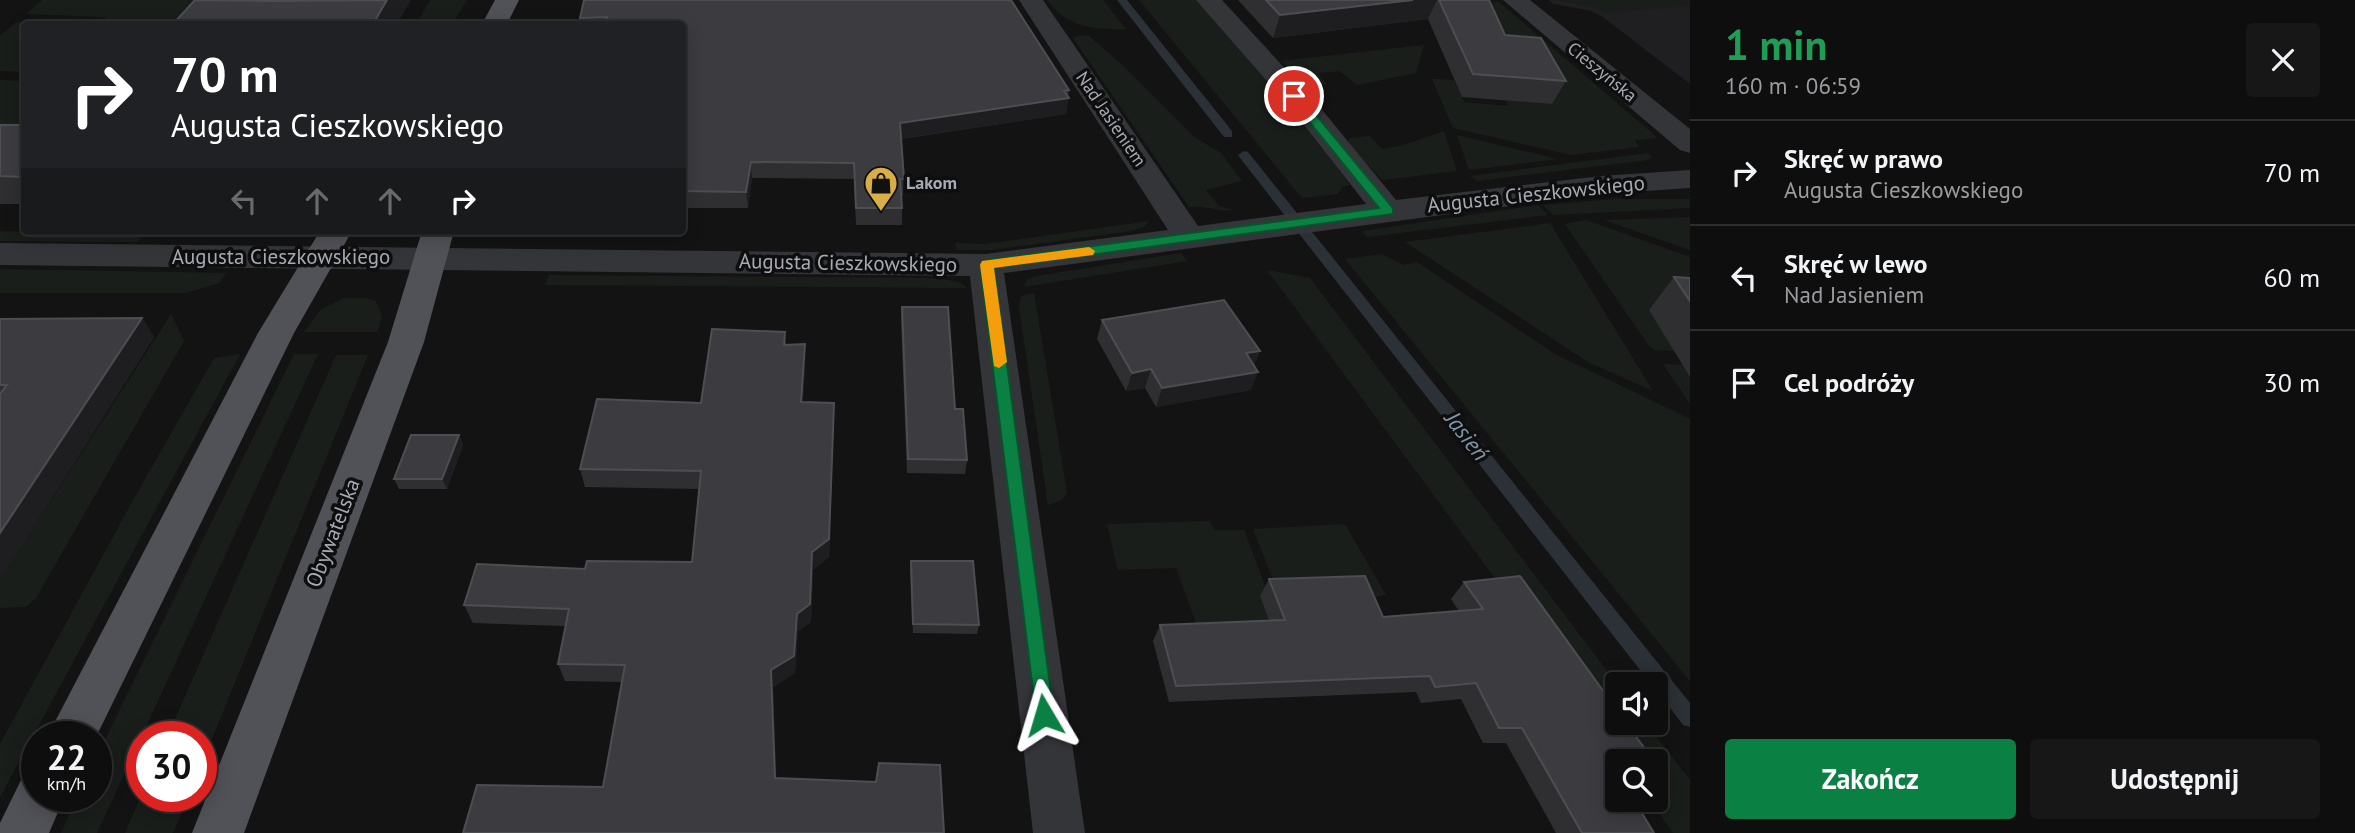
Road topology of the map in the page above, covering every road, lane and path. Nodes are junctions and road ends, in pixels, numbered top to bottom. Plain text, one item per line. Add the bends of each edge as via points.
1 (507, 0) edge
2 (1031, 0) edge
3 (1208, 0) edge
4 (1516, 0) edge
5 (496, 21) edge
6 (1690, 144) edge
7 (1690, 179) edge
8 (1388, 211) junction
9 (1190, 239) junction
10 (327, 245) edge
11 (434, 245) edge
12 (0, 254) edge
13 (986, 265) junction
14 (79, 721) edge
15 (32, 812) edge
16 (22, 833) edge
17 (218, 833) edge
18 (1059, 833) edge

1 - 5 main road
2 - 9 street, Nad Jasieniem
3 - 8 street via 1304,106
4 - 6 street, Cieszyńska
7 - 8 street, Augusta Cieszkowskiego
8 - 9 street, Augusta Cieszkowskiego
9 - 13 street, Augusta Cieszkowskiego
10 - 11 street, Augusta Cieszkowskiego
10 - 12 street, Augusta Cieszkowskiego
10 - 14 main road via 276,333
11 - 13 street, Augusta Cieszkowskiego
11 - 17 main road, Obywatelska via 405,342
13 - 18 street
15 - 16 main road

